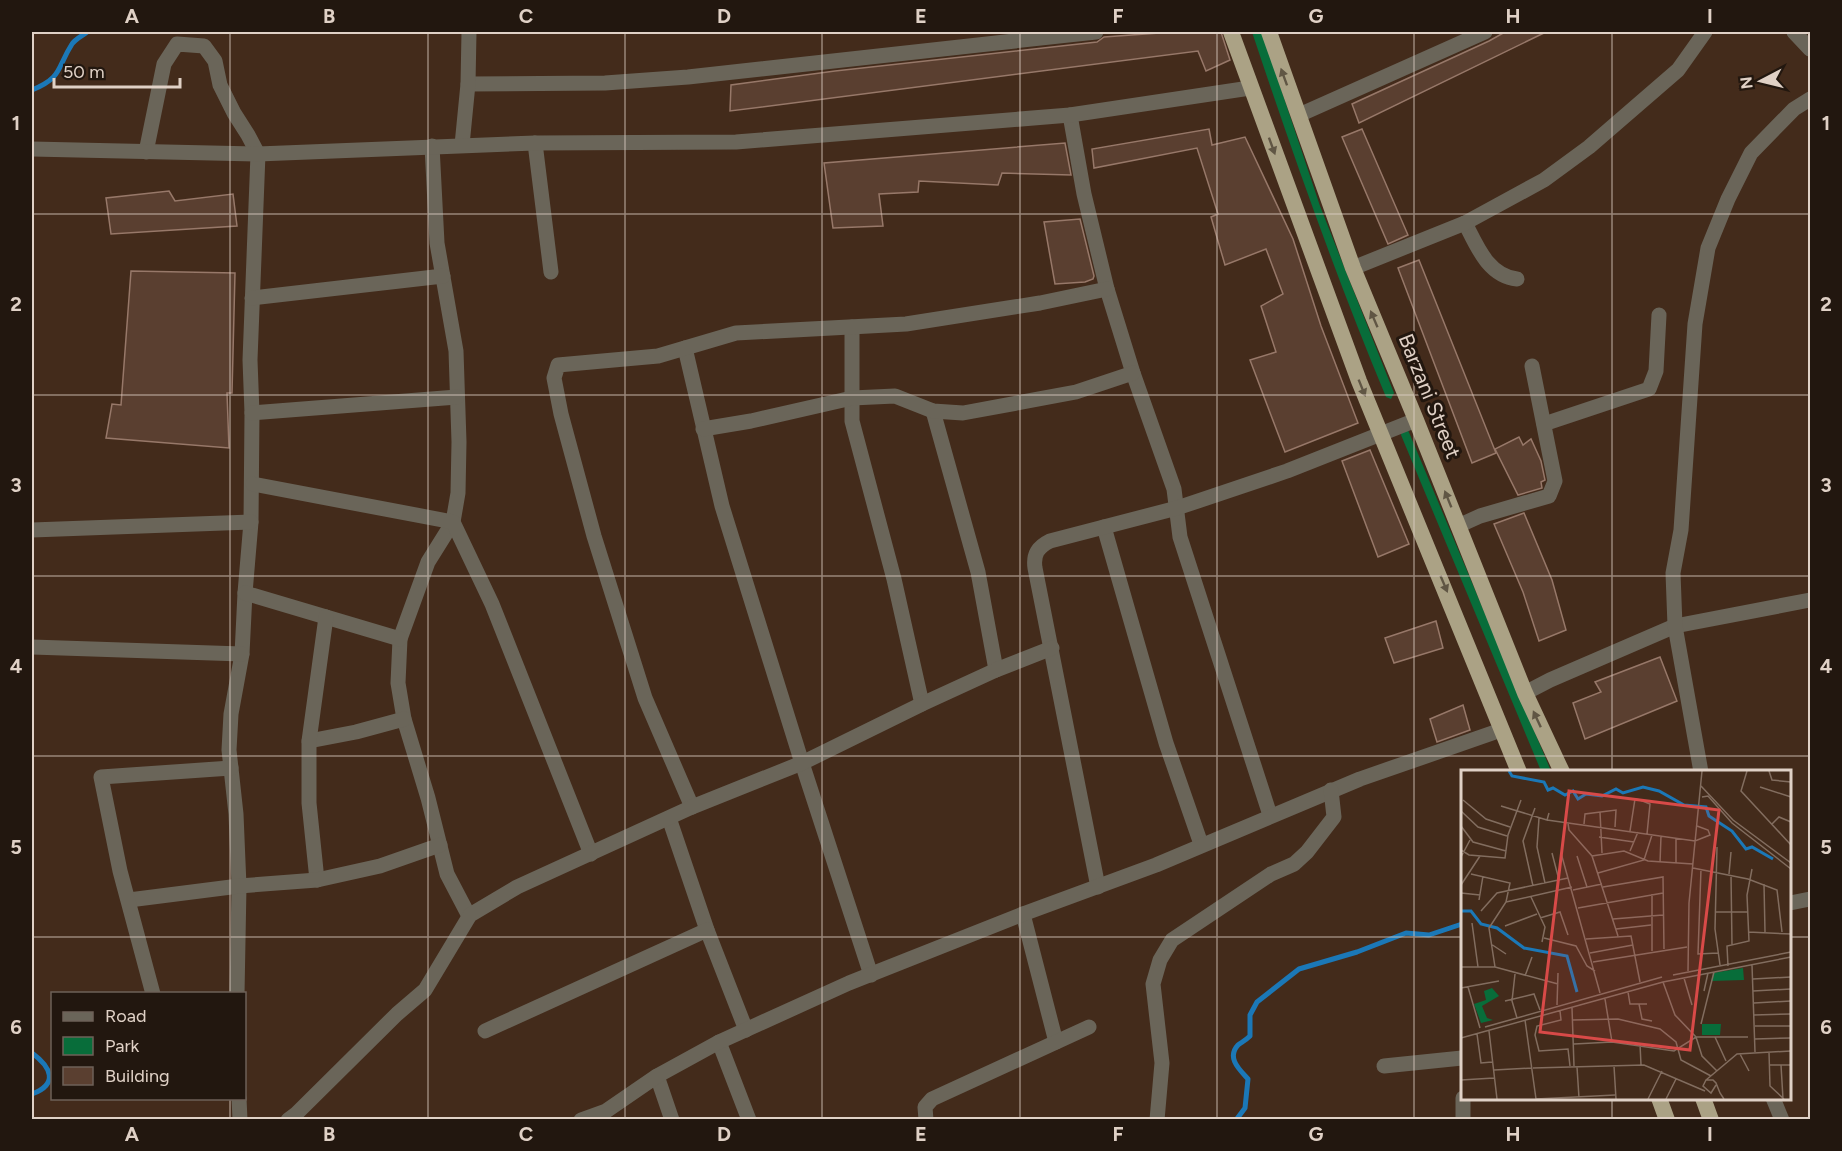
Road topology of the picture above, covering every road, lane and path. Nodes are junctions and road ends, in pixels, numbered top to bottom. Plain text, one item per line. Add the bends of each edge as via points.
1 (469, 32) edge
2 (1096, 32) edge
3 (1231, 32) edge
4 (1269, 32) edge
5 (1485, 32) edge
6 (1705, 32) edge
7 (1794, 32) edge
8 (1810, 49) edge
9 (468, 84) junction
10 (1250, 88) junction
11 (1810, 99) edge
12 (1070, 115) junction
13 (1299, 115) junction
14 (536, 143) junction
15 (462, 145) junction
16 (432, 146) junction
17 (32, 149) edge
18 (146, 152) junction
19 (258, 154) junction
20 (1465, 223) junction
21 (1353, 268) junction
22 (551, 273) dead end
23 (443, 276) junction
24 (1517, 279) dead end
25 (1107, 289) junction
26 (252, 298) junction
27 (1659, 315) dead end
28 (852, 327) junction
29 (685, 348) junction
30 (1532, 366) dead end
31 (1133, 373) junction
32 (458, 397) junction
33 (852, 398) junction
34 (933, 411) junction
35 (252, 413) junction
36 (1416, 420) junction
37 (1544, 424) junction
38 (703, 429) junction
39 (1380, 434) junction
40 (253, 484) junction
41 (1177, 508) junction
42 (251, 522) junction
43 (453, 522) junction
44 (1458, 526) junction
45 (1104, 527) junction
46 (32, 530) edge
47 (245, 593) junction
48 (1810, 600) edge
49 (326, 617) junction
50 (1675, 626) junction
51 (400, 639) junction
52 (32, 647) edge
53 (1052, 648) junction
54 (242, 654) junction
55 (996, 670) junction
56 (1525, 693) junction
57 (922, 704) junction
58 (404, 719) junction
59 (1502, 730) junction
60 (309, 741) junction
61 (802, 763) junction
62 (231, 768) junction
63 (1519, 770) edge
64 (1562, 770) edge
65 (1701, 770) edge
66 (1331, 790) junction
67 (692, 807) junction
68 (1270, 815) junction
69 (669, 818) junction
70 (1201, 844) junction
71 (440, 845) junction
72 (591, 854) junction
73 (317, 880) junction
74 (239, 886) junction
75 (1098, 887) junction
76 (1810, 899) edge
77 (129, 900) junction
78 (1791, 903) edge
79 (1023, 914) junction
80 (469, 916) junction
81 (708, 930) junction
82 (871, 975) junction
83 (153, 992) edge
84 (237, 992) edge
85 (1089, 1027) dead end
86 (746, 1030) junction
87 (484, 1031) dead end
88 (719, 1042) junction
89 (1056, 1042) junction
90 (1461, 1058) edge
91 (1384, 1066) dead end
92 (657, 1076) junction
93 (239, 1100) edge
94 (1463, 1100) edge
95 (1660, 1100) edge
96 (1704, 1100) edge
97 (1774, 1100) edge
98 (240, 1119) edge
99 (288, 1119) edge
100 (581, 1119) edge
101 (672, 1119) edge
102 (749, 1119) edge
103 (926, 1119) edge
104 (1157, 1119) edge
105 (1463, 1119) edge
106 (1667, 1119) edge
107 (1711, 1119) edge
108 (1782, 1119) edge

1 - 9 street
2 - 9 street via 688,77 605,83
3 - 10 highway
13 -> 4 highway, Barzani Street
5 - 13 street
6 - 20 street via 1678,70 1589,147 1544,180
7 - 8 street
9 - 15 street
10 - 12 street
10 -> 39 highway
11 - 50 street via 1794,109 1751,153 1708,248 1688,398 1681,530 1673,573
12 - 14 street via 736,142
12 - 25 street
13 - 21 highway, Barzani Street
14 - 15 street
14 - 22 street
15 - 16 street
16 - 19 street
16 - 23 street via 437,243
17 - 18 street
18 - 19 street
18 - 19 street via 164,64 177,44 204,46 215,61 220,86
19 - 26 street
20 - 21 street
20 - 24 street via 1496,272
36 -> 21 highway, Barzani Street
23 - 26 street
23 - 32 street via 456,351
25 - 28 street via 918,322
25 - 31 street
26 - 35 street
27 - 37 street via 1656,371 1649,389
28 - 29 street via 736,333
28 - 33 street
29 - 38 street
29 - 67 street via 658,356 558,365 554,378 594,536 645,698
30 - 37 street
31 - 34 street via 1076,392 963,413
31 - 41 street via 1174,489
32 - 35 street
32 - 43 street via 458,483
33 - 34 street via 895,396
33 - 38 street
33 - 57 street via 852,421
34 - 55 street via 978,572
35 - 40 street
36 - 39 street
44 -> 36 highway, Barzani Street
37 - 44 street via 1555,481 1549,496
38 - 61 street via 722,506
39 - 41 street
39 -> 59 highway
40 - 42 street
40 - 43 street
41 - 45 street
41 - 68 street via 1180,537
42 - 46 street
42 - 47 street
43 - 51 street via 428,562
43 - 72 street via 492,604
44 - 56 highway, Barzani Street
45 - 53 street via 1050,541 1037,551 1035,568
45 - 70 street via 1166,743
47 - 49 street
47 - 54 street
48 - 50 street
49 - 51 street
49 - 60 street
50 - 56 street
50 - 65 street
51 - 58 street via 398,683
52 - 54 street
53 - 55 street
53 - 75 street
54 - 62 street via 231,714
55 - 57 street
64 -> 56 highway, Barzani Street
57 - 61 street
58 - 60 street
58 - 71 street
59 - 63 highway
59 - 66 street
60 - 73 street via 309,803
61 - 67 street
61 - 82 street
62 - 74 street
62 - 77 street via 101,777
66 - 68 street
66 - 104 street via 1334,817 1294,864 1271,874 1172,940 1160,960 1153,984 1162,1063
67 - 69 street
68 - 70 street
69 - 72 street
69 - 81 street
70 - 75 street
71 - 73 street via 380,866
71 - 80 street via 447,874
72 - 80 street via 517,887
73 - 74 street
74 - 77 street
74 - 84 street
75 - 79 street
76 - 78 street
77 - 83 street
79 - 82 street
79 - 89 street
80 - 99 street via 425,990
81 - 86 street
81 - 87 street
82 - 86 street
85 - 89 street
86 - 88 street
88 - 92 street
88 - 102 street
89 - 103 street via 932,1099 925,1107
90 - 91 street
92 - 100 street via 606,1111
92 - 101 street
93 - 98 street
94 - 105 street
95 - 106 highway
96 - 107 highway
97 - 108 street

